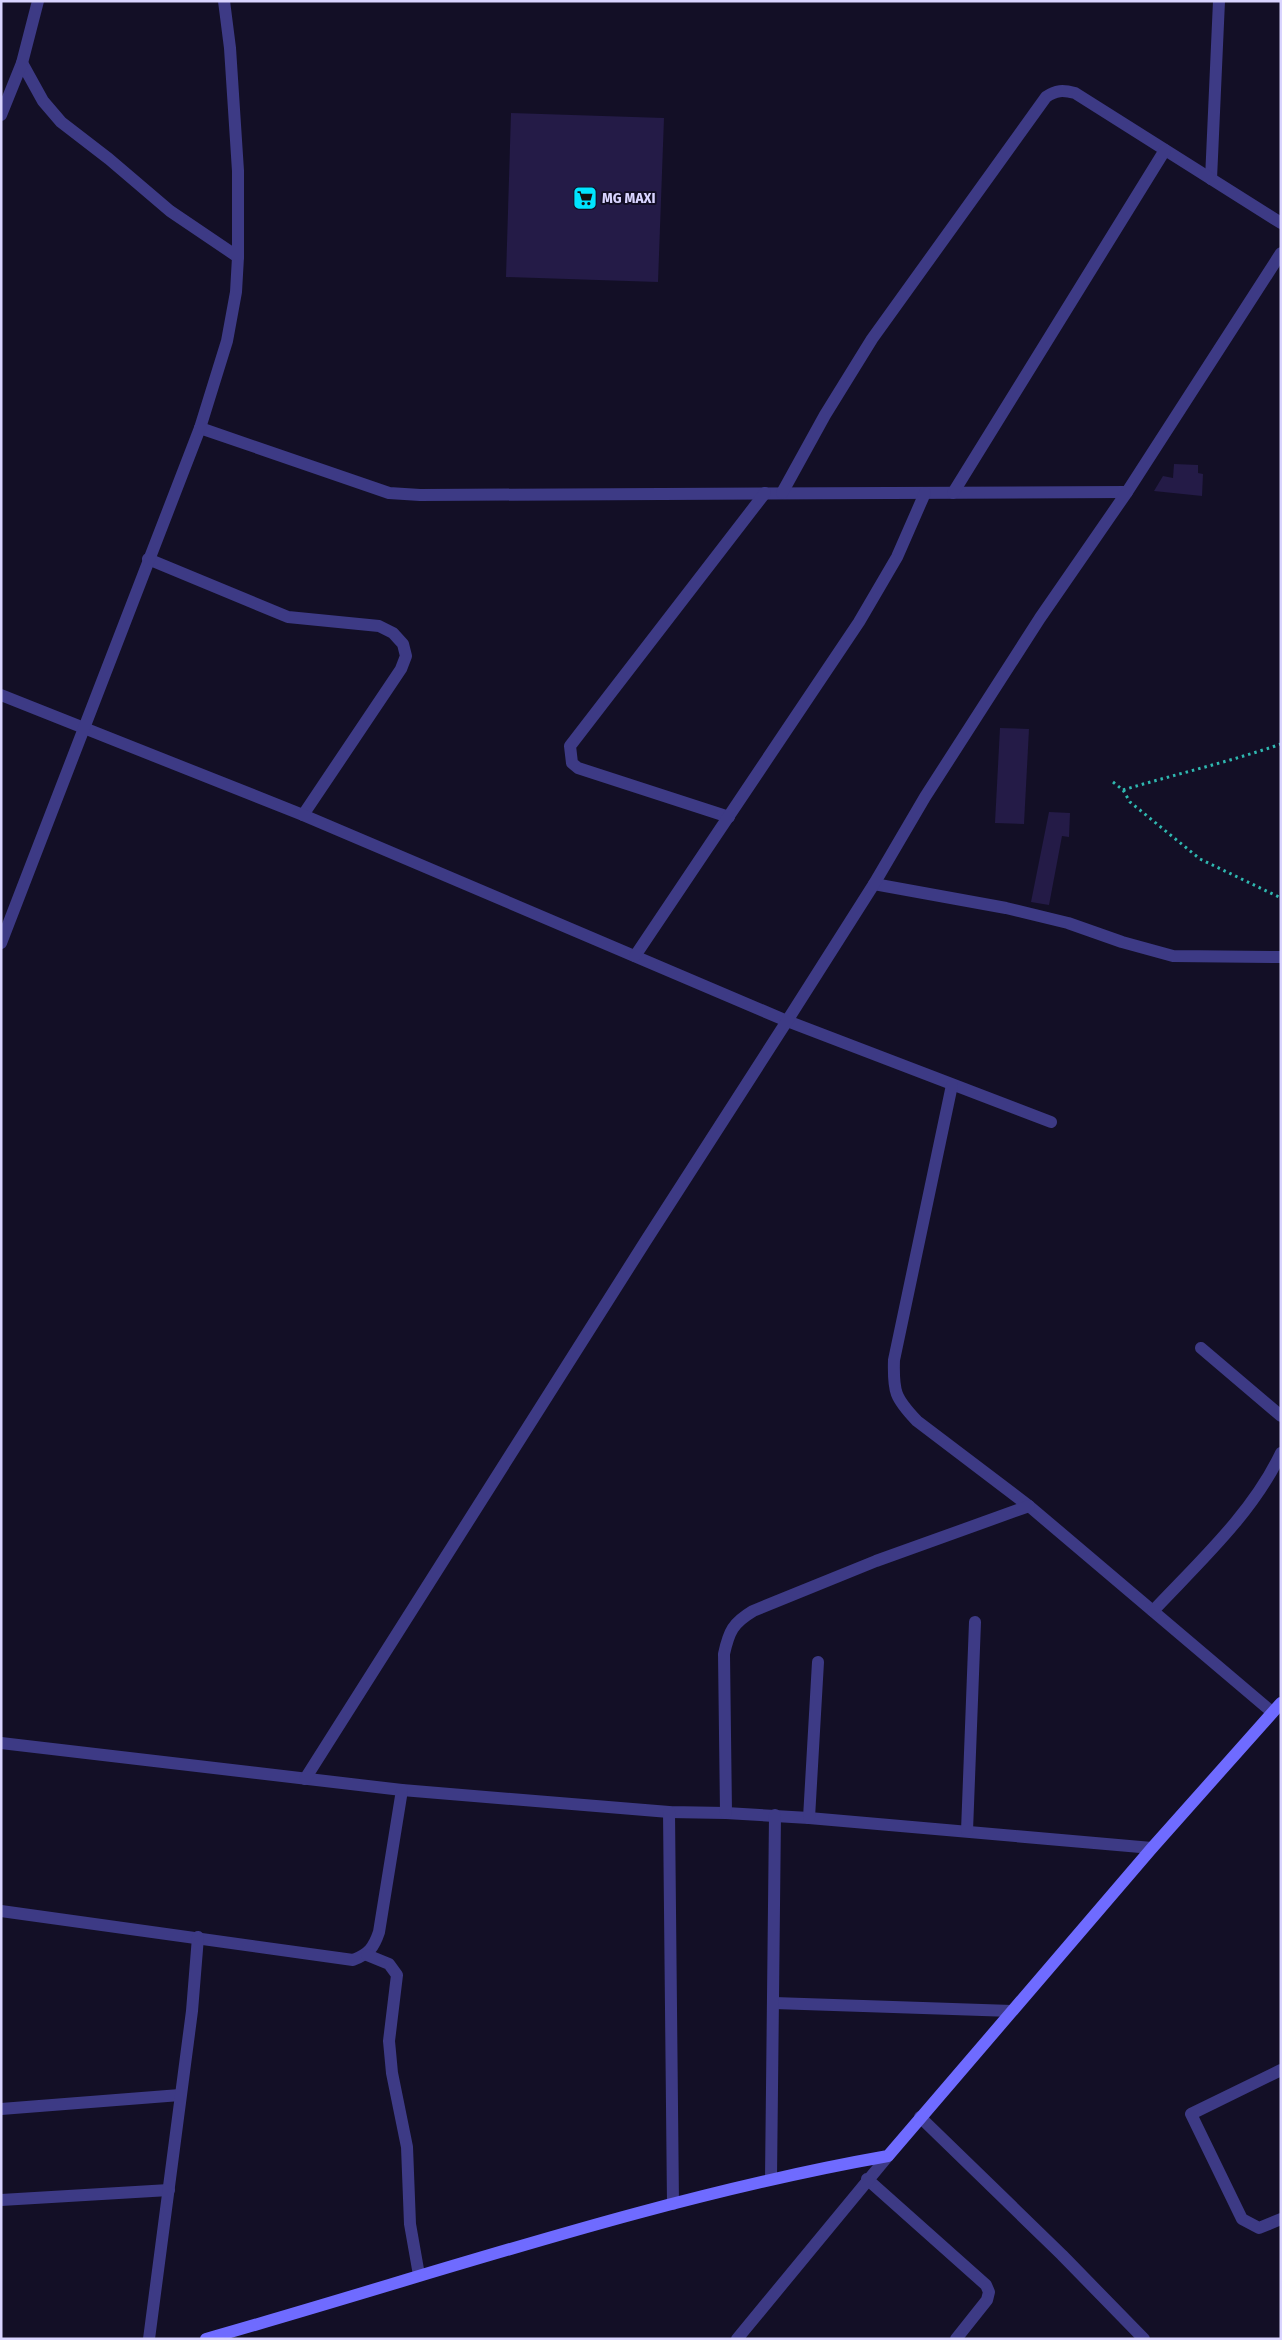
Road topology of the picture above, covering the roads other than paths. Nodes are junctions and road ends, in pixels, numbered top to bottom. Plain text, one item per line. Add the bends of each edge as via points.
1 (38, 1) edge
2 (224, 1) edge
3 (1219, 1) edge
4 (22, 63) junction
5 (1, 115) edge
6 (1165, 150) junction
7 (1211, 179) junction
8 (1281, 223) edge
9 (1281, 253) edge
10 (238, 257) junction
11 (200, 428) junction
12 (1127, 492) junction
13 (765, 493) junction
14 (925, 493) junction
15 (953, 493) junction
16 (782, 494) junction
17 (148, 559) junction
18 (1, 695) edge
19 (83, 728) junction
20 (304, 815) junction
21 (729, 817) junction
22 (874, 884) junction
23 (1, 944) edge
24 (635, 956) junction
25 (1281, 956) edge
26 (787, 1021) junction
27 (952, 1085) junction
28 (1051, 1122) dead end
29 (1201, 1348) dead end
30 (1281, 1416) edge
31 (1281, 1453) edge
32 (1028, 1506) junction
33 (1153, 1611) junction
34 (975, 1622) dead end
35 (818, 1662) dead end
36 (1277, 1708) edge
37 (1, 1743) edge
38 (305, 1779) junction
39 (402, 1790) junction
40 (669, 1812) junction
41 (726, 1813) junction
42 (774, 1816) junction
43 (809, 1818) junction
44 (967, 1831) junction
45 (1152, 1848) junction
46 (1, 1911) edge
47 (198, 1937) junction
48 (367, 1955) junction
49 (774, 2002) junction
50 (1012, 2011) junction
51 (1281, 2070) edge
52 (180, 2095) junction
53 (1, 2109) edge
54 (920, 2118) junction
55 (888, 2156) junction
56 (772, 2179) junction
57 (867, 2180) junction
58 (169, 2190) junction
59 (1, 2200) edge
60 (673, 2204) junction
61 (1281, 2219) edge
62 (419, 2275) junction
63 (149, 2339) edge
64 (206, 2339) edge
65 (738, 2339) edge
66 (956, 2339) edge
67 (1144, 2339) edge

1 - 4 street
2 - 10 street via 238,171
3 - 7 street
4 - 5 street
4 - 10 street via 43,101 61,122 170,211
6 - 7 street
6 - 15 street
6 - 16 street via 1075,92 1055,91 1046,97 872,339
7 - 8 street
9 - 12 street
10 - 11 street via 236,292 227,341
11 - 13 street via 389,493
11 - 17 street
12 - 15 street
12 - 22 street via 1040,618 925,797
13 - 16 street
13 - 21 street via 570,746 572,763 578,768
14 - 15 street
14 - 16 street
14 - 21 street via 897,557 859,622
17 - 19 street
17 - 20 street via 288,617 379,626 404,644 406,656 400,669
18 - 19 street
19 - 20 street
19 - 23 street
20 - 24 street
21 - 24 street
22 - 25 street via 1006,908 1068,923 1173,956
22 - 26 street
24 - 26 street
26 - 27 street
26 - 38 street
27 - 28 street
27 - 32 street via 894,1360 893,1386 902,1404 917,1420
29 - 30 street
31 - 33 street via 1261,1490 1238,1519
32 - 33 street
32 - 41 street via 876,1561 737,1620 728,1636 724,1654
33 - 36 street
34 - 44 street
35 - 43 street
36 - 45 street
37 - 38 street
38 - 39 street
39 - 40 street
39 - 48 street via 379,1932
40 - 41 street
40 - 60 street
41 - 42 street
42 - 43 street
42 - 49 street
43 - 44 street
44 - 45 street
45 - 50 street
46 - 47 street
47 - 48 street via 336,1959 353,1960
47 - 52 street
48 - 62 street via 389,1964 397,1975 389,2041 406,2147 410,2224
49 - 50 street
49 - 56 street
50 - 54 street
51 - 61 street via 1191,2114 1242,2219 1259,2228
52 - 53 street
52 - 58 street
54 - 55 street
54 - 67 street
55 - 56 street
55 - 57 street
56 - 60 street
57 - 65 street
57 - 66 street via 986,2285 989,2292 987,2300
58 - 59 street
58 - 63 street
60 - 62 street
62 - 64 street

